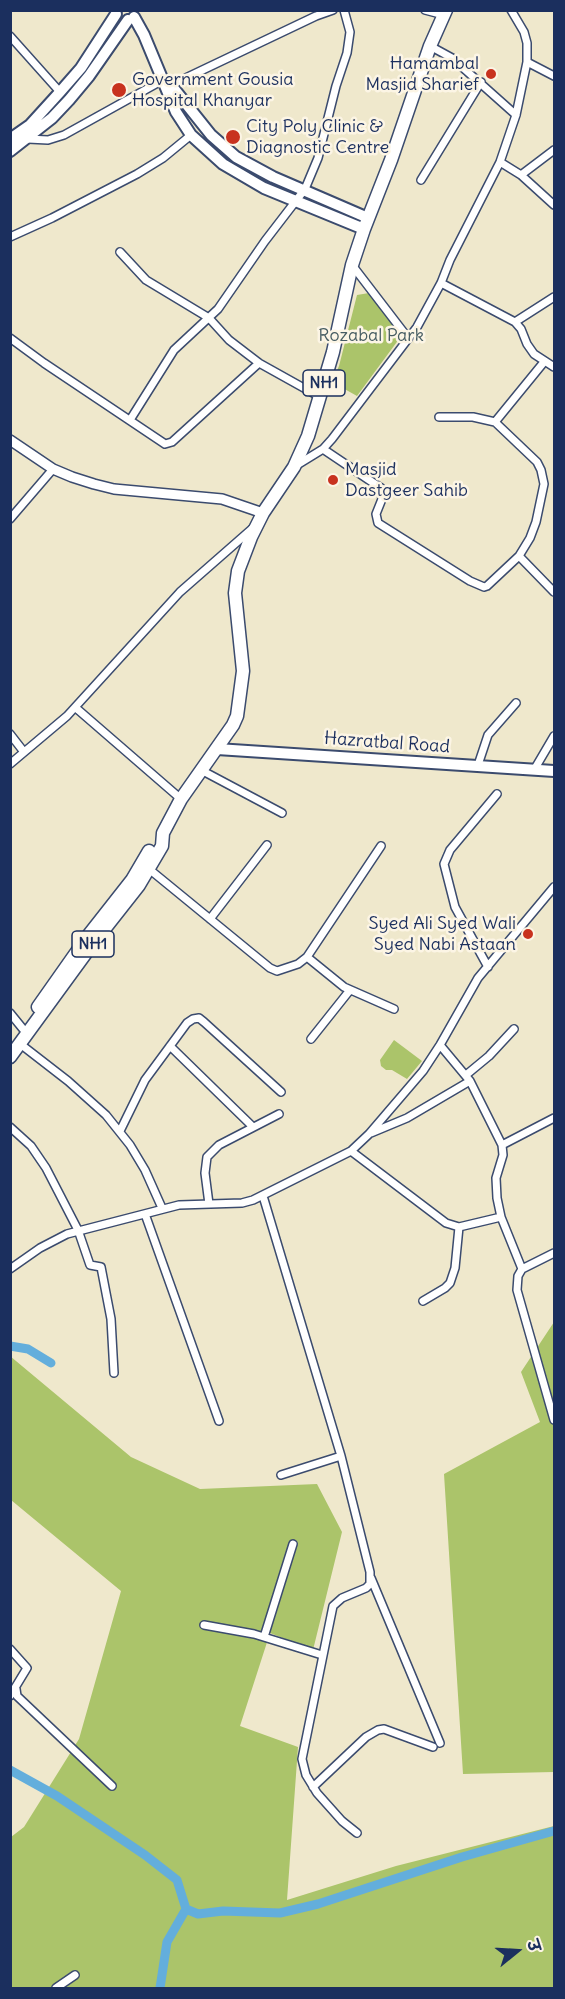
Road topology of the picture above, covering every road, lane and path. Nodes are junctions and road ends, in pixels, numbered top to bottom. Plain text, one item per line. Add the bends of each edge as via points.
1 (333, 10) edge
2 (344, 10) edge
3 (425, 10) edge
4 (511, 10) edge
5 (116, 12) edge
6 (445, 13) edge
7 (133, 16) edge
8 (10, 36) edge
9 (430, 46) junction
10 (527, 62) junction
11 (555, 76) edge
12 (167, 82) junction
13 (481, 82) junction
14 (60, 92) junction
15 (516, 115) junction
16 (191, 135) junction
17 (10, 139) edge
18 (28, 139) junction
19 (555, 150) edge
20 (10, 151) edge
21 (500, 162) junction
22 (520, 176) junction
23 (421, 180) dead end
24 (305, 189) junction
25 (296, 201) junction
26 (555, 205) edge
27 (366, 224) junction
28 (10, 237) edge
29 (120, 252) dead end
30 (352, 265) junction
31 (441, 283) junction
32 (555, 297) edge
33 (209, 318) junction
34 (515, 322) junction
35 (10, 338) edge
36 (408, 338) junction
37 (544, 362) junction
38 (259, 363) junction
39 (555, 367) edge
40 (320, 397) junction
41 (439, 417) dead end
42 (130, 420) junction
43 (495, 422) junction
44 (10, 440) edge
45 (322, 449) junction
46 (294, 467) junction
47 (53, 469) junction
48 (260, 518) junction
49 (10, 519) edge
50 (519, 555) junction
51 (555, 592) edge
52 (516, 703) dead end
53 (76, 708) junction
54 (10, 734) edge
55 (555, 736) edge
56 (217, 748) junction
57 (24, 753) junction
58 (10, 764) edge
59 (478, 765) junction
60 (201, 770) junction
61 (534, 770) junction
62 (555, 771) edge
63 (497, 794) dead end
64 (181, 799) junction
65 (282, 813) dead end
66 (163, 833) junction
67 (267, 845) dead end
68 (381, 846) dead end
69 (149, 869) junction
70 (555, 887) edge
71 (210, 919) junction
72 (307, 957) junction
73 (488, 967) junction
74 (350, 990) junction
75 (394, 1009) dead end
76 (10, 1013) edge
77 (23, 1029) junction
78 (514, 1029) dead end
79 (311, 1039) dead end
80 (170, 1046) junction
81 (440, 1046) junction
82 (15, 1048) edge
83 (468, 1078) junction
84 (281, 1092) dead end
85 (279, 1114) dead end
86 (555, 1118) edge
87 (10, 1127) edge
88 (253, 1127) junction
89 (120, 1131) junction
90 (369, 1134) junction
91 (502, 1145) junction
92 (351, 1151) junction
93 (263, 1196) junction
94 (210, 1204) junction
95 (162, 1208) junction
96 (145, 1214) junction
97 (501, 1217) junction
98 (459, 1227) junction
99 (78, 1230) junction
100 (555, 1253) edge
101 (10, 1269) edge
102 (522, 1269) junction
103 (423, 1301) dead end
104 (114, 1373) dead end
105 (555, 1420) edge
106 (219, 1421) dead end
107 (341, 1456) junction
108 (281, 1474) dead end
109 (293, 1545) dead end
110 (371, 1578) junction
111 (204, 1625) dead end
112 (264, 1637) junction
113 (10, 1649) edge
114 (322, 1655) junction
115 (16, 1689) junction
116 (10, 1696) edge
117 (112, 1786) dead end
118 (313, 1787) junction
119 (357, 1833) dead end
120 (75, 1975) dead end
121 (56, 1989) edge

1 - 12 street
2 - 24 street via 350,32 348,46 318,158
3 - 6 street
4 - 10 street via 524,32
5 - 7 main road via 121,19
5 - 14 main road via 81,68
6 - 9 highway, NH1
7 - 12 main road
7 - 18 main road via 76,92
8 - 14 street
9 - 13 street
9 - 27 highway, NH1
10 - 11 street
10 - 15 street
12 - 16 main road via 176,112
12 - 18 street via 64,135 48,140
12 - 24 main road via 200,123 236,157
13 - 15 street
13 - 23 street
14 - 17 main road
15 - 21 street
16 - 25 main road via 241,176
16 - 28 street via 144,170
18 - 20 main road
19 - 22 street
21 - 22 street
21 - 31 street
22 - 26 street
24 - 25 street
24 - 27 main road
25 - 27 main road
25 - 33 street
27 - 30 highway, NH1
29 - 33 street via 146,280
30 - 36 street
30 - 40 highway, NH1
31 - 34 street
31 - 36 street
32 - 34 street
33 - 38 street
33 - 42 street via 174,350
34 - 37 street via 530,350
35 - 42 street
36 - 45 street
37 - 39 street
37 - 43 street
38 - 40 street
38 - 42 street via 169,444 161,443
40 - 46 highway, NH1
41 - 43 street via 473,417
43 - 50 street via 537,462 543,477 536,522
44 - 47 street
45 - 46 street
45 - 50 street via 381,488 378,523 470,581 487,586
46 - 48 highway, NH1
47 - 48 street via 114,489 222,499
47 - 49 street
48 - 53 street via 180,592
48 - 56 highway, NH1 via 236,582 243,671 240,706
50 - 51 street
52 - 59 street via 488,735
53 - 57 street
53 - 64 street
54 - 57 street
55 - 61 street
56 - 59 main road, Hazratbal Road
56 - 60 highway, NH1
57 - 58 street
59 - 61 main road, Hazratbal Road
60 - 64 highway, NH1
60 - 65 street
61 - 62 main road, Hazratbal Road
63 - 73 street via 450,850 444,864 455,907
64 - 66 highway, NH1
66 - 69 highway, NH1 via 162,846
66 - 77 highway, NH1
67 - 71 street
68 - 72 street
69 - 71 street
69 - 82 highway, NH1
70 - 73 street
71 - 72 street via 277,971
72 - 74 street
73 - 81 street
74 - 75 street
74 - 79 street
76 - 77 street
77 - 82 highway, NH1
78 - 83 street
80 - 84 street via 187,1023 199,1018
80 - 88 street
80 - 89 street via 145,1080
81 - 83 street
81 - 90 street
82 - 89 street via 94,1102
83 - 90 street via 407,1118
83 - 91 street
85 - 88 street
86 - 91 street
87 - 99 street via 31,1146 46,1168
88 - 94 street via 219,1145 207,1157 205,1173
89 - 95 street via 145,1170
90 - 92 street
91 - 97 street via 495,1188
92 - 93 street
92 - 98 street via 437,1217
93 - 94 street via 242,1203
93 - 107 street
94 - 95 street
95 - 96 street
96 - 99 street
96 - 106 street
97 - 98 street
97 - 102 street
98 - 103 street via 450,1283
99 - 101 street via 52,1240
99 - 104 street via 89,1264 100,1265 102,1269 111,1319
100 - 102 street
102 - 105 street via 517,1290
107 - 108 street
107 - 110 street
109 - 112 street
110 - 114 street via 366,1588 333,1606
110 - 118 street via 437,1745 378,1730
111 - 112 street
112 - 114 street
113 - 115 street via 27,1668
114 - 118 street via 302,1759
115 - 116 street
115 - 117 street via 17,1696
118 - 119 street
120 - 121 street

